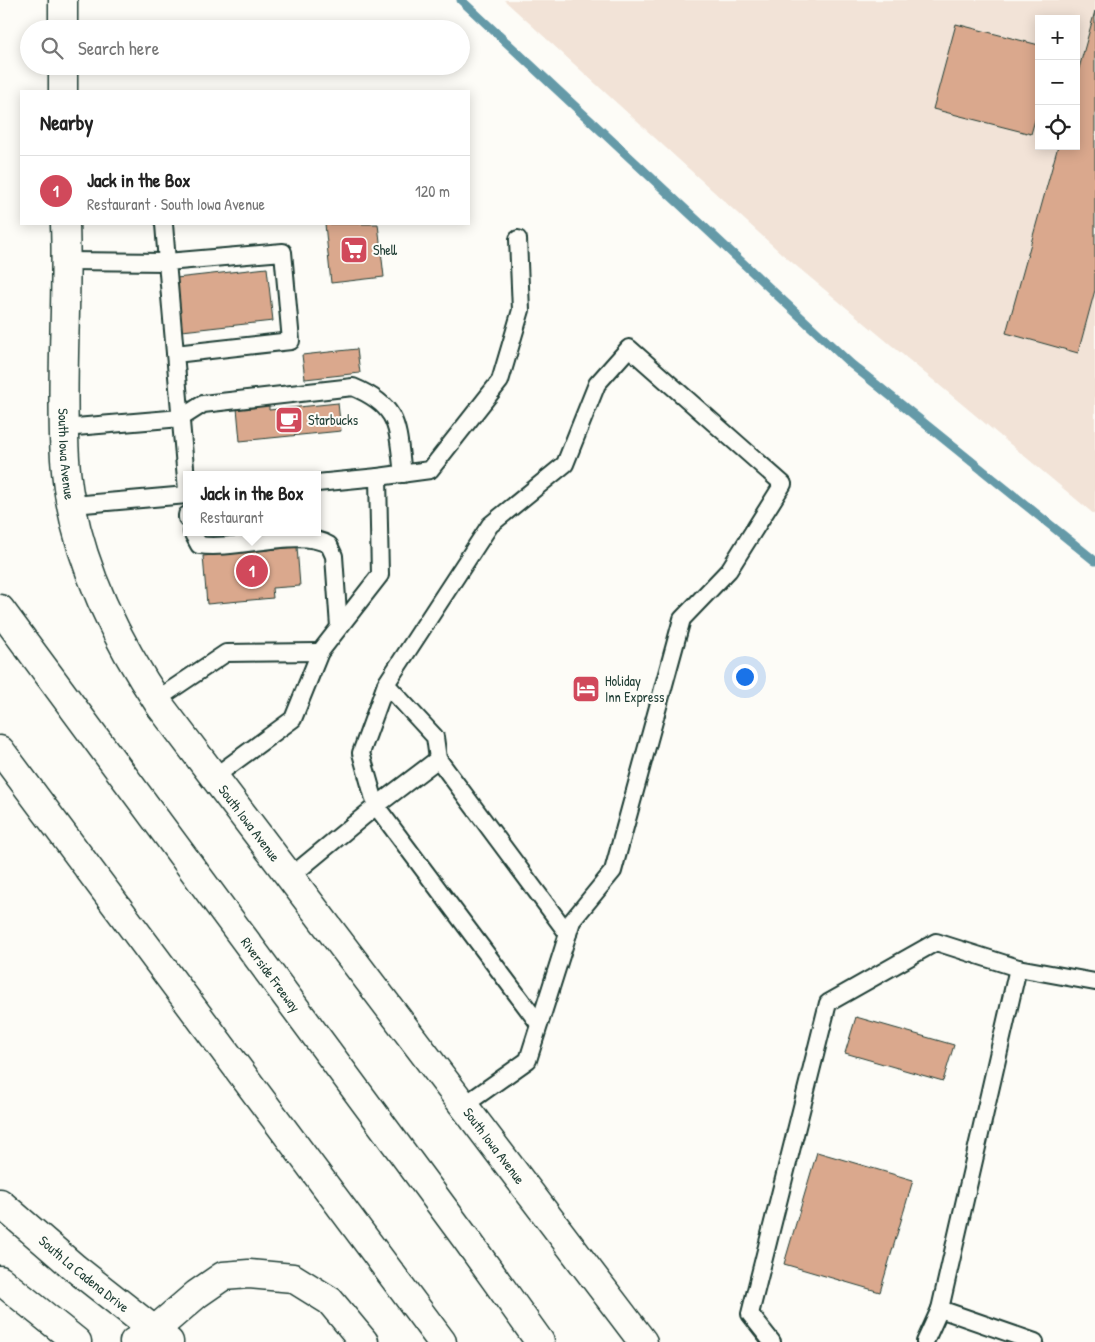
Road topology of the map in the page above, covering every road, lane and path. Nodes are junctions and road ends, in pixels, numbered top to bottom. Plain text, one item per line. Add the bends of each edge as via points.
1 (62, 0) edge
2 (62, 20) edge
3 (63, 75) edge
4 (63, 90) edge
5 (65, 225) edge
6 (164, 225) edge
7 (518, 238) dead end
8 (66, 261) junction
9 (167, 262) junction
10 (176, 354) junction
11 (181, 418) junction
12 (64, 428) junction
13 (185, 471) edge
14 (403, 474) junction
15 (378, 477) junction
16 (321, 483) edge
17 (183, 495) edge
18 (72, 505) junction
19 (194, 536) edge
20 (0, 608) edge
21 (339, 627) junction
22 (320, 652) junction
23 (386, 684) junction
24 (156, 700) junction
25 (0, 750) edge
26 (438, 759) junction
27 (214, 777) junction
28 (376, 806) junction
29 (290, 877) junction
30 (568, 934) junction
31 (1018, 968) junction
32 (1095, 982) edge
33 (540, 1024) junction
34 (463, 1106) junction
35 (0, 1203) edge
36 (0, 1280) edge
37 (940, 1308) junction
38 (152, 1339) edge
39 (77, 1342) edge
40 (364, 1342) edge
41 (442, 1342) edge
42 (540, 1342) edge
43 (642, 1342) edge
44 (772, 1342) edge
45 (925, 1342) edge
46 (1035, 1342) edge

1 - 2 main road
3 - 4 main road
5 - 8 main road, South Iowa Avenue
6 - 9 lane
7 - 14 lane via 522,310 500,381 430,470
8 - 9 lane
8 - 12 main road, South Iowa Avenue
9 - 10 lane
9 - 10 lane via 283,252 291,341
10 - 11 lane
11 - 12 lane
11 - 13 lane
11 - 14 lane via 203,404 353,387 375,398 391,414 397,428
12 - 18 main road, South Iowa Avenue
14 - 15 lane
15 - 16 lane
15 - 21 lane via 380,575
17 - 18 lane
18 - 24 main road, South Iowa Avenue via 76,529 98,595 126,652
19 - 21 lane via 199,546 215,548 310,537 329,545 334,556
20 - 42 main road, Riverside Freeway
21 - 22 lane
22 - 24 lane via 226,653
22 - 27 lane via 292,719
23 - 26 lane via 435,737
23 - 28 lane via 361,753
23 - 30 lane via 490,526 565,464 597,384 629,348 783,484 729,570 682,619 613,871 572,920
24 - 27 main road, South Iowa Avenue
25 - 41 main road
26 - 28 lane
26 - 30 lane
27 - 29 main road, South Iowa Avenue
28 - 29 lane
28 - 33 lane
29 - 34 main road, South Iowa Avenue
30 - 33 lane
31 - 32 lane
31 - 37 lane
31 - 44 lane via 936,942 828,1003 750,1314
33 - 34 lane via 528,1060
34 - 43 main road, South Iowa Avenue
35 - 38 main road, South La Cadena Drive
36 - 39 main road
37 - 45 lane
37 - 46 lane
38 - 40 main road via 197,1294 223,1276 249,1274 292,1278 330,1302

